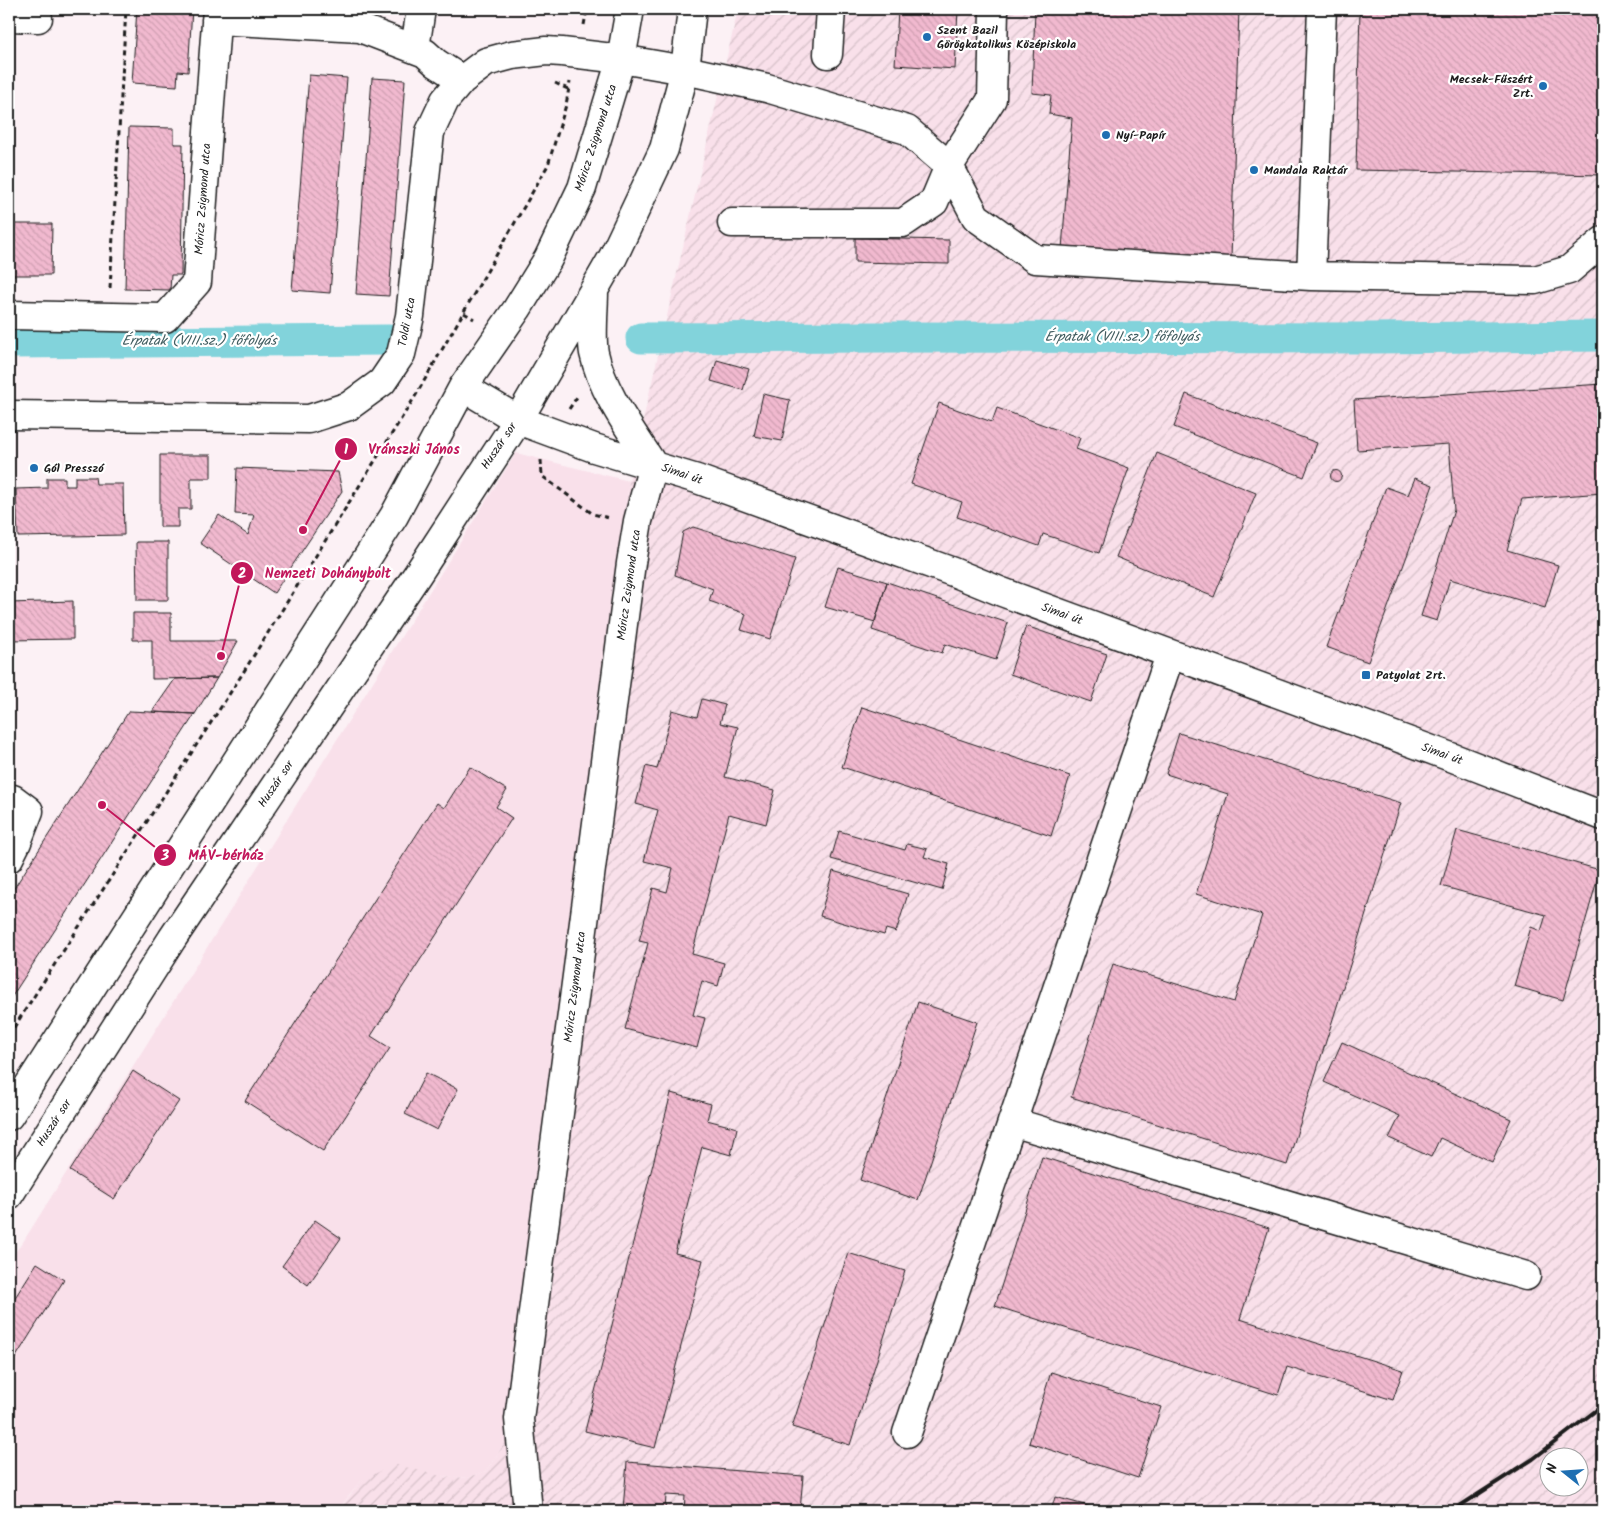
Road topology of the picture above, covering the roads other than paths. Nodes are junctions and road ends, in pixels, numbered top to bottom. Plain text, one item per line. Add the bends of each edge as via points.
1 (421, 9) edge
2 (630, 9) edge
3 (692, 9) edge
4 (831, 9) edge
5 (994, 9) edge
6 (1322, 9) edge
7 (217, 14) edge
8 (9, 17) edge
9 (38, 18) dead end
10 (415, 48) junction
11 (828, 54) dead end
12 (621, 59) junction
13 (684, 70) junction
14 (462, 80) junction
15 (949, 166) junction
16 (732, 223) dead end
17 (1603, 241) edge
18 (1311, 276) junction
19 (594, 290) junction
20 (9, 315) edge
21 (463, 387) junction
22 (9, 415) edge
23 (518, 420) junction
24 (653, 464) junction
25 (1170, 655) junction
26 (9, 798) edge
27 (1603, 816) edge
28 (9, 858) edge
29 (9, 1116) edge
30 (1012, 1122) junction
31 (9, 1195) edge
32 (1526, 1276) dead end
33 (907, 1433) dead end
34 (528, 1511) edge

1 - 10 main road
2 - 12 main road, Móricz Zsigmond utca
3 - 13 main road
4 - 11 main road
5 - 15 main road via 992,99
6 - 18 main road
7 - 10 main road via 360,28
7 - 20 main road, Móricz Zsigmond utca via 196,282 165,318
8 - 9 main road
10 - 14 main road
12 - 13 main road, Toldi utca
12 - 14 main road, Toldi utca via 546,52 512,55 486,62
12 - 21 main road, Móricz Zsigmond utca via 585,180 548,259
13 - 15 main road, Toldi utca via 767,88 907,130
13 - 19 main road via 664,148
14 - 22 main road, Toldi utca via 445,100 430,132 410,316 401,354 382,382 349,406 309,419
15 - 16 main road via 934,202 903,223
15 - 18 main road via 976,217 1035,259
17 - 18 main road via 1569,270 1534,280
19 - 23 main road
19 - 24 main road via 594,352 604,383
21 - 23 main road, Huszár sor
21 - 29 main road via 394,516
23 - 24 main road, Simai út via 594,448
23 - 31 main road, Huszár sor via 172,939
24 - 25 main road, Simai út
24 - 34 main road, Móricz Zsigmond utca via 631,563 519,1419
25 - 27 main road, Simai út
25 - 30 main road
26 - 28 main road via 29,811
30 - 32 main road
30 - 33 main road

